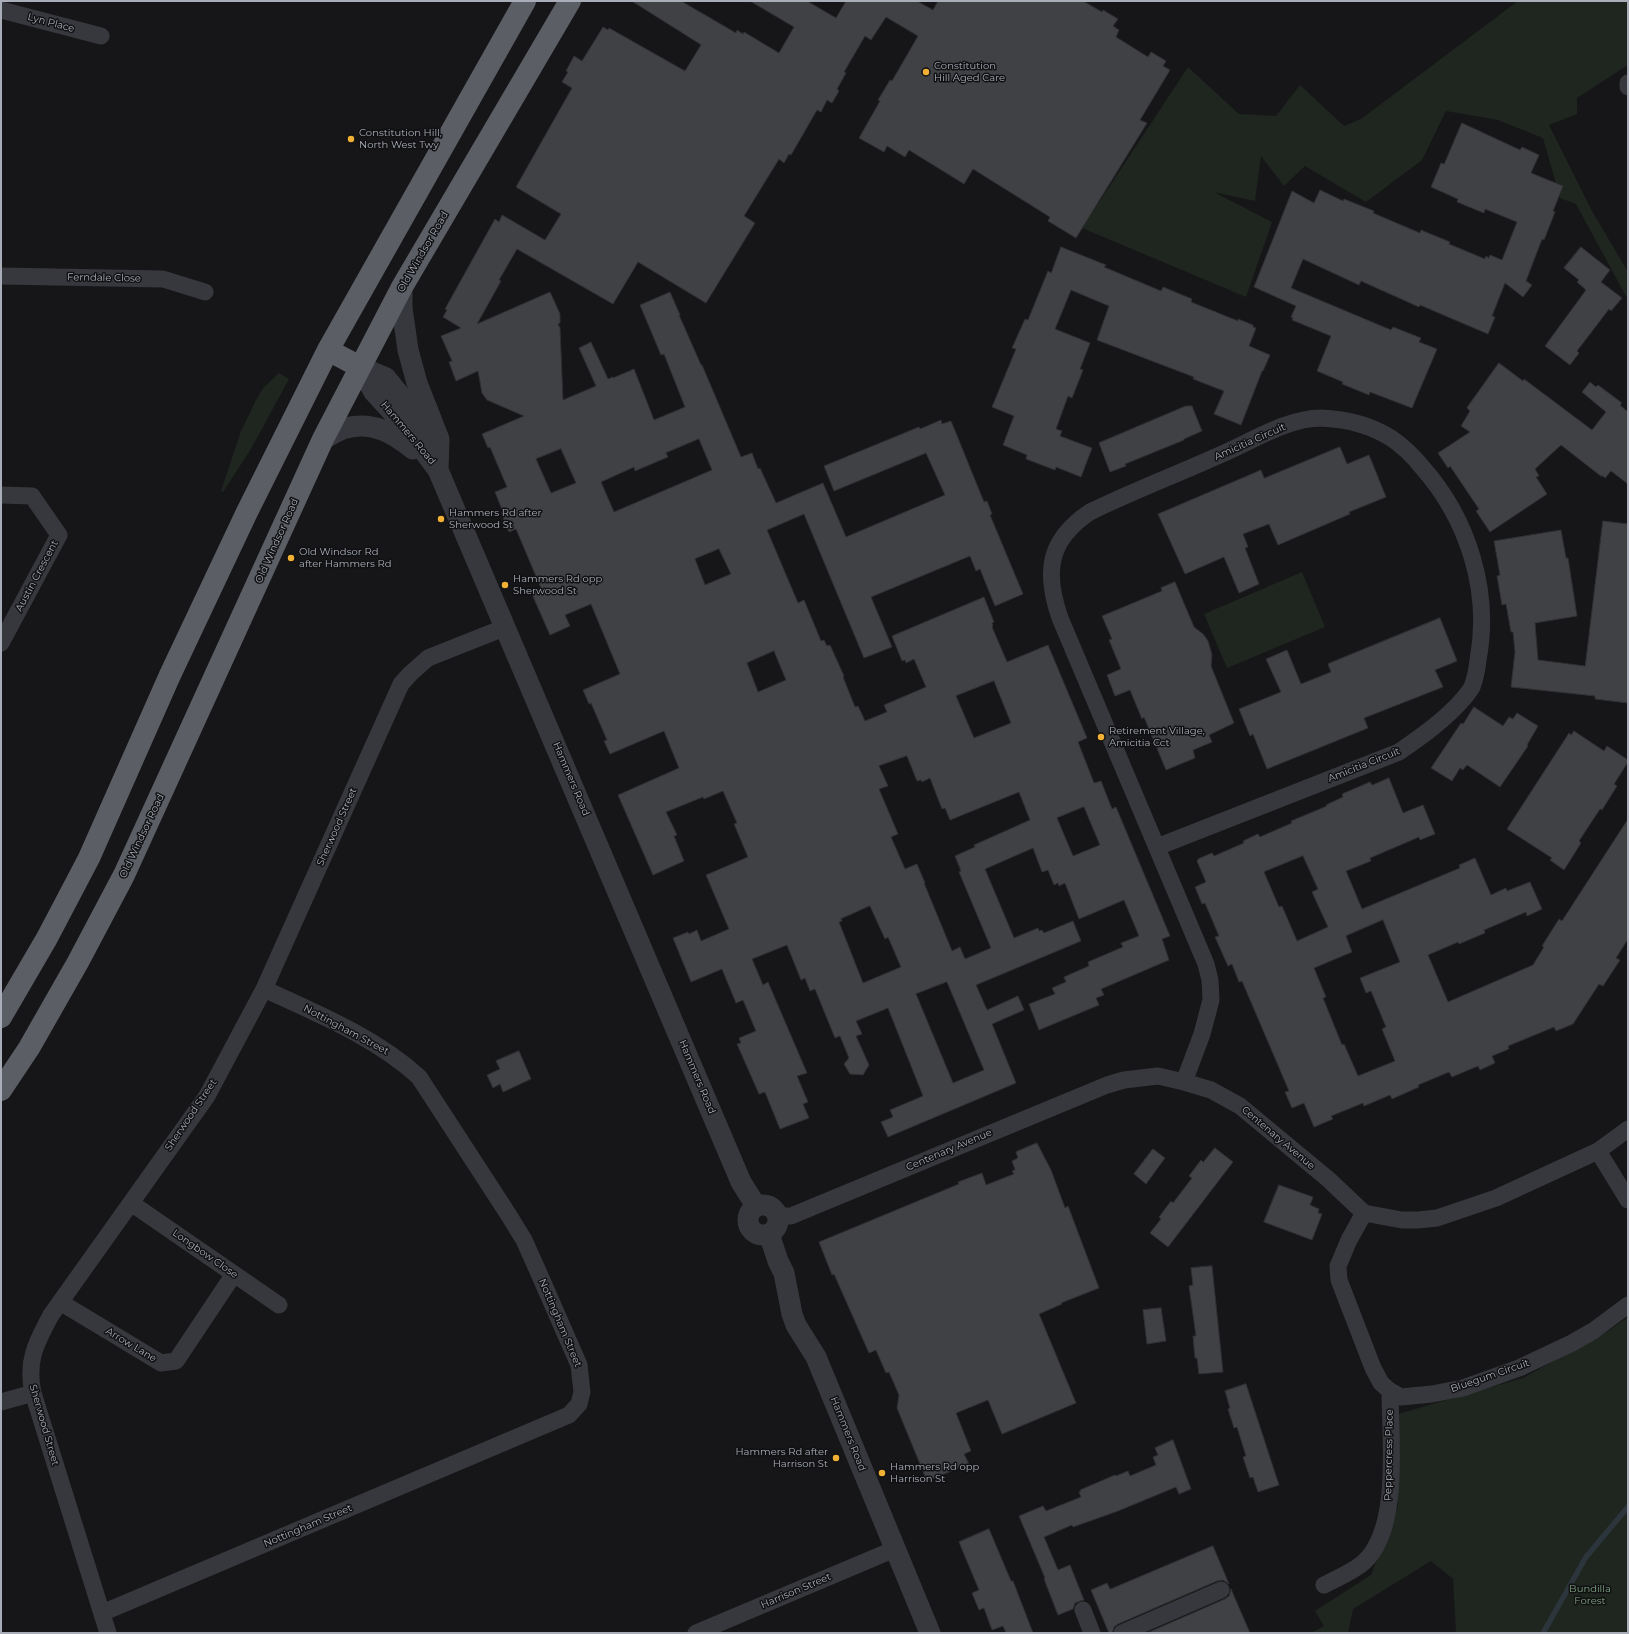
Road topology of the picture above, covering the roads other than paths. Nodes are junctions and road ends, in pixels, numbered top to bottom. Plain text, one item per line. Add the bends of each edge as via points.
1 (525, 1) edge
2 (570, 1) edge
3 (1, 10) edge
4 (100, 36) dead end
5 (1628, 83) edge
6 (1628, 87) edge
7 (1, 276) edge
8 (402, 287) junction
9 (205, 292) dead end
10 (328, 350) junction
11 (360, 367) junction
12 (323, 438) junction
13 (438, 470) junction
14 (1, 495) edge
15 (506, 627) junction
16 (1, 644) edge
17 (1157, 848) junction
18 (264, 989) junction
19 (1, 1017) edge
20 (1184, 1082) junction
21 (1, 1090) edge
22 (1628, 1130) edge
23 (1598, 1151) junction
24 (1628, 1200) edge
25 (131, 1203) junction
26 (756, 1206) junction
27 (1364, 1213) junction
28 (778, 1216) junction
29 (769, 1234) junction
30 (234, 1274) junction
31 (60, 1302) junction
32 (279, 1305) dead end
33 (1628, 1305) edge
34 (1390, 1391) junction
35 (33, 1393) junction
36 (1, 1402) edge
37 (895, 1549) junction
38 (1324, 1584) dead end
39 (1221, 1590) dead end
40 (1083, 1610) dead end
41 (102, 1613) junction
42 (108, 1633) edge
43 (696, 1633) edge
44 (930, 1633) edge
45 (1092, 1633) edge
46 (1122, 1633) edge

1 - 10 highway
2 - 8 highway, Old Windsor Road
3 - 4 street, Lyn Place
5 - 6 street
7 - 9 street, Ferndale Close via 164,279
8 - 11 highway, Old Windsor Road
8 - 13 street via 408,350 417,383 439,439
10 - 11 highway
10 - 19 highway via 173,668 89,858
11 - 12 highway, Old Windsor Road
11 - 13 street, Hammers Road via 374,392 406,427
12 - 13 street via 346,428 379,428 395,435
12 - 21 highway, Old Windsor Road via 124,875 67,982
13 - 15 street, Hammers Road
14 - 16 street, Austin Crescent via 32,496 59,535
15 - 18 street, Sherwood Street via 428,658 401,684
15 - 26 street, Hammers Road via 741,1182
17 - 17 street, Amicitia Circuit via 1399,752 1452,712 1472,688 1482,635 1478,580 1472,558 1448,500 1427,473 1391,438 1346,420 1308,419 1276,429 1090,512 1077,520 1059,543 1052,564 1054,599 1074,653
17 - 20 street, Amicitia Circuit via 1206,964 1212,994 1202,1034
18 - 25 street, Sherwood Street via 207,1096
18 - 41 street, Nottingham Street via 377,1045 419,1077 524,1240 579,1365 582,1392 579,1404 568,1415
20 - 27 street, Centenary Avenue via 1212,1090 1240,1106 1328,1179
20 - 28 street, Centenary Avenue via 1158,1076 1106,1085 791,1216
22 - 23 street
23 - 24 street
23 - 27 street via 1496,1198 1437,1218 1402,1220
25 - 30 street, Longbow Close
25 - 31 street, Sherwood Street
26 - 28 street via 772,1207
26 - 29 street via 750,1213 750,1227 760,1235
27 - 34 street via 1338,1266 1339,1280 1372,1368
28 - 29 street via 776,1229
29 - 37 street, Hammers Road via 784,1273 796,1325 816,1357
30 - 31 street, Arrow Lane via 176,1360 161,1363
30 - 32 street, Longbow Close
31 - 35 street, Sherwood Street via 36,1343 30,1374
33 - 34 street, Bluegum Circuit via 1593,1331 1519,1368 1463,1388 1432,1394 1401,1397
34 - 38 street, Peppercress Place via 1391,1486 1385,1527 1376,1547 1364,1562
35 - 36 street
35 - 41 street, Sherwood Street
37 - 43 street, Harrison Street
37 - 44 street, Hammers Road
39 - 46 street
40 - 45 street
41 - 42 street, Sherwood Street

